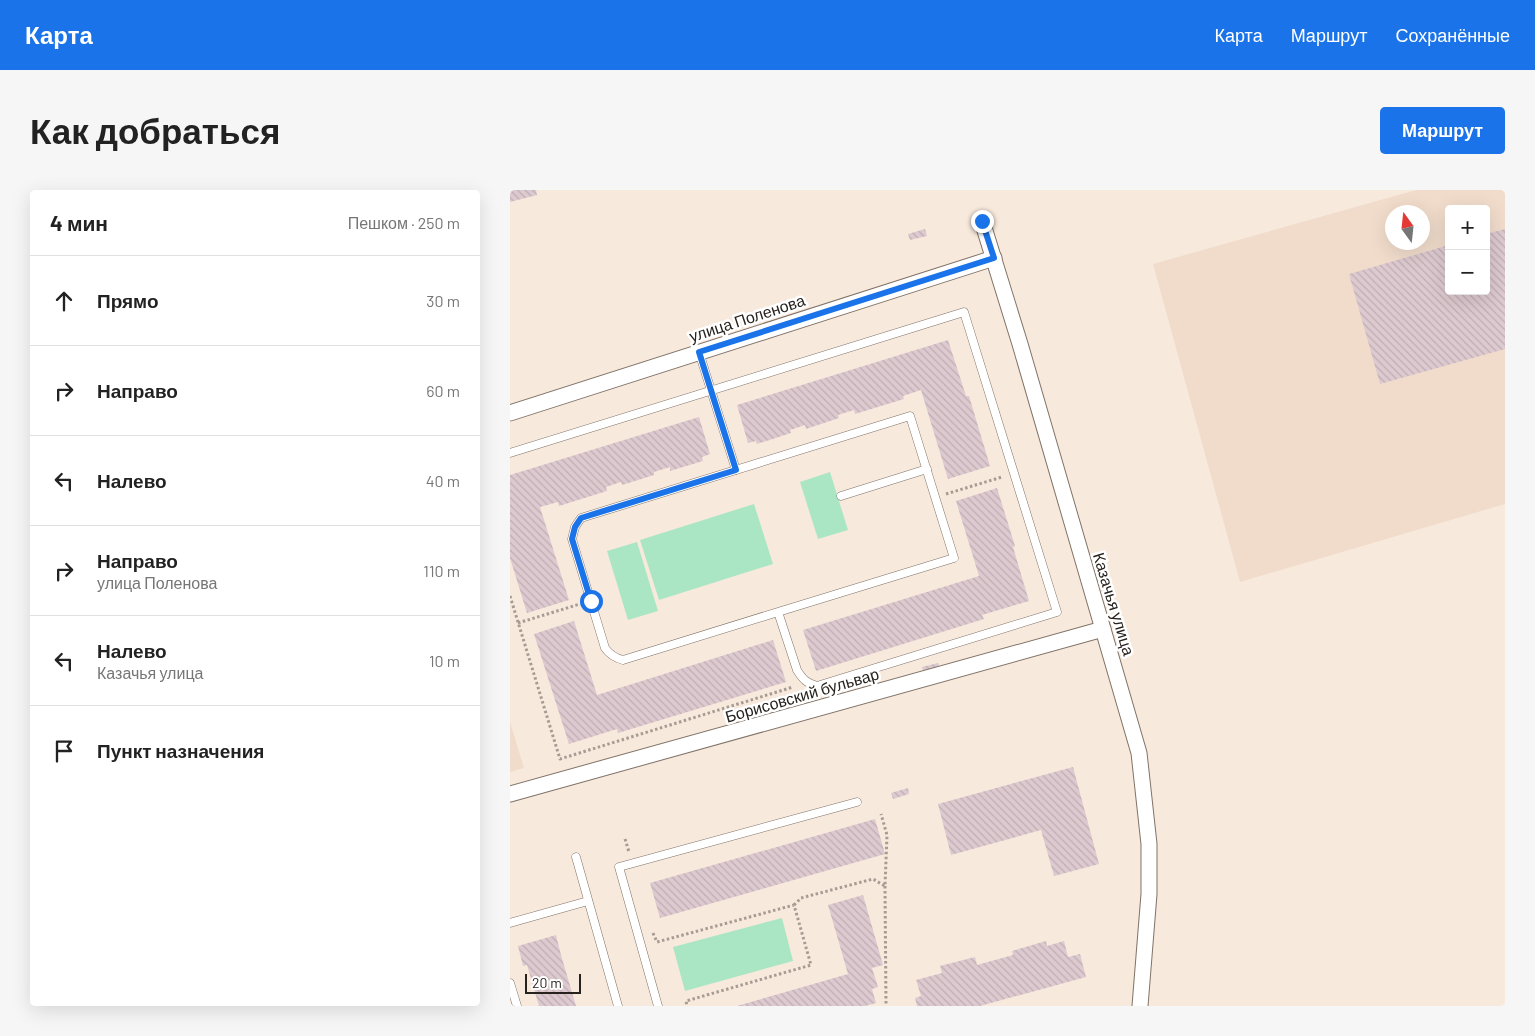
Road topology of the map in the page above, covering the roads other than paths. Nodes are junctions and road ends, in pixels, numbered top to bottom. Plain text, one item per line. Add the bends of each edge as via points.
1 (982, 221) dead end
2 (994, 258) junction
3 (699, 352) junction
4 (711, 390) junction
5 (510, 413) edge
6 (510, 452) edge
7 (927, 469) junction
8 (736, 470) junction
9 (841, 496) dead end
10 (778, 612) junction
11 (1103, 629) junction
12 (510, 794) edge
13 (857, 802) dead end
14 (576, 857) dead end
15 (588, 901) junction
16 (510, 923) edge
17 (510, 983) edge
18 (517, 1006) edge
19 (618, 1006) edge
20 (658, 1006) edge
21 (1140, 1006) edge

1 - 2 street, Казачья улица
2 - 3 street, улица Поленова
2 - 11 street, Казачья улица
3 - 4 lane
3 - 5 street, улица Поленова
4 - 6 lane
4 - 8 lane
4 - 10 lane via 964,312 1056,612 817,686 807,683 797,670
7 - 8 lane via 910,416
7 - 9 lane
7 - 10 lane via 954,558
8 - 10 lane via 581,518 572,539 605,648 623,660
11 - 12 street, Борисовский бульвар
11 - 21 street, Казачья улица via 1139,753 1147,810 1149,894
13 - 20 lane via 619,867
14 - 15 lane
15 - 16 lane
15 - 19 lane
17 - 18 lane

